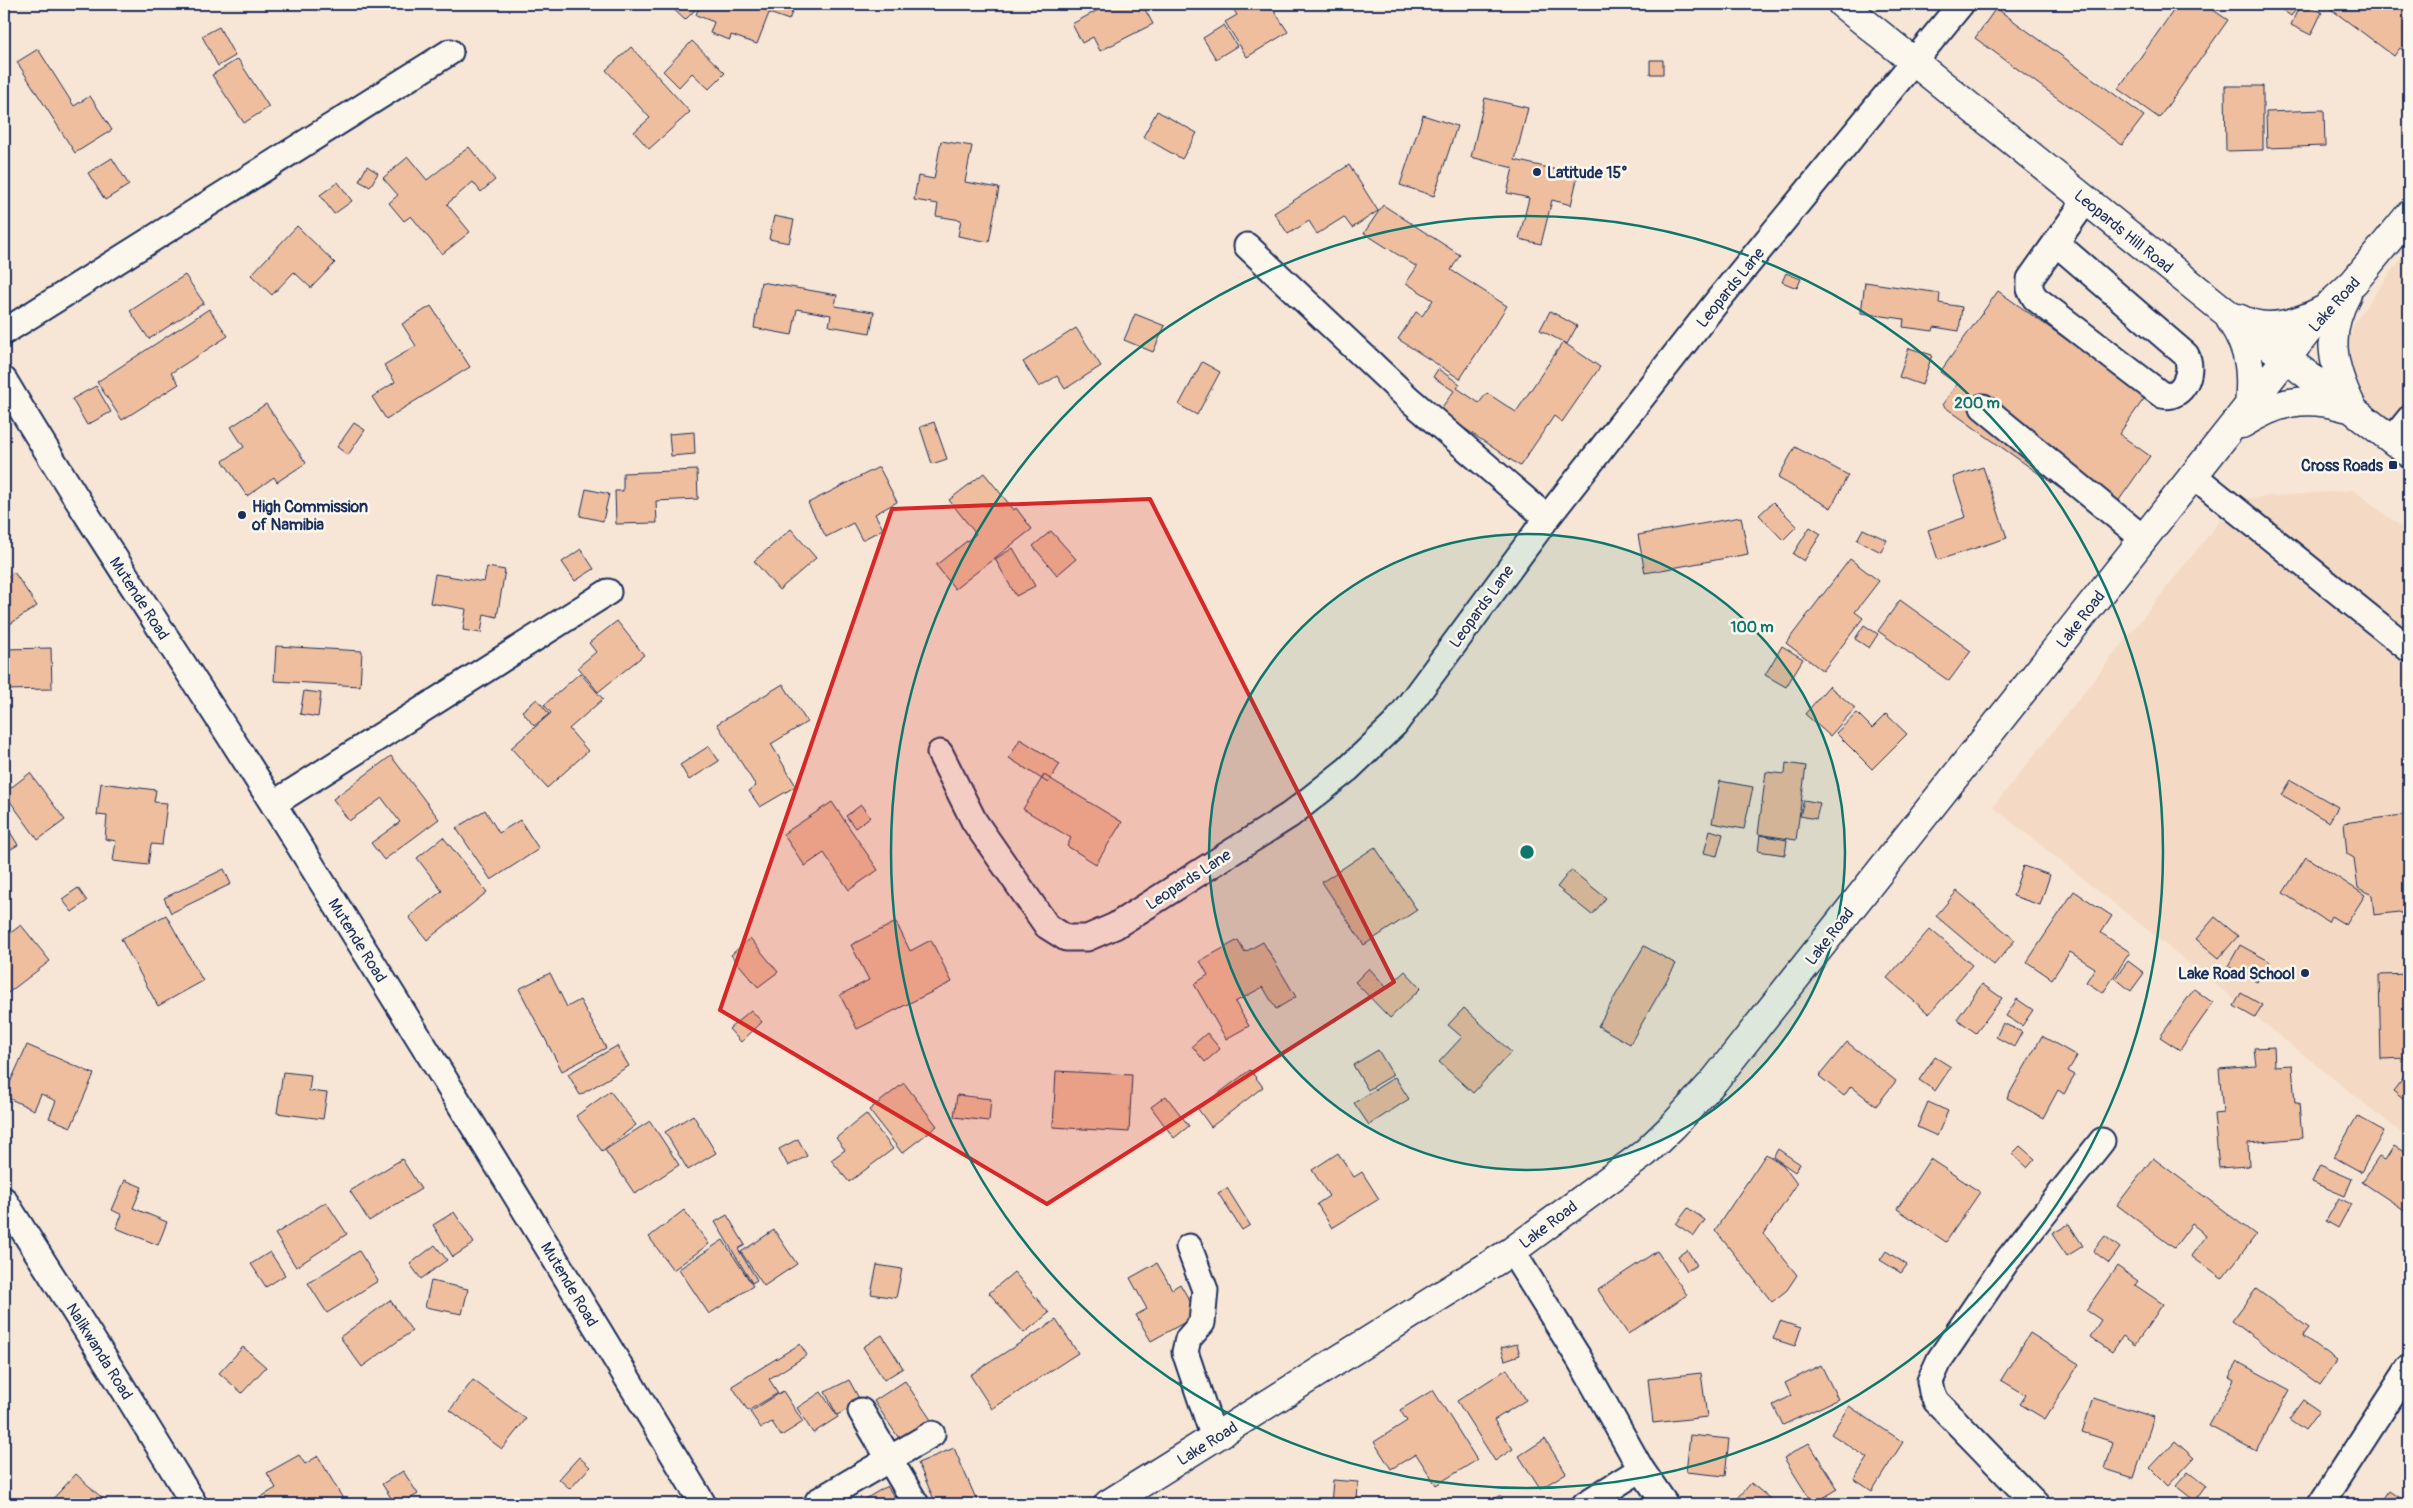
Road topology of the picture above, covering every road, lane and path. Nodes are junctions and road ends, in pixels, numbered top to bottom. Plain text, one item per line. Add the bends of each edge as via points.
1 (1842, 4) edge
2 (1962, 4) edge
3 (450, 52) dead end
4 (1914, 63) junction
5 (2086, 200) junction
6 (2409, 215) edge
7 (2056, 243) junction
8 (1247, 246) dead end
9 (2354, 282) junction
10 (2326, 308) junction
11 (2223, 310) junction
12 (4, 332) edge
13 (2287, 360) junction
14 (4, 380) edge
15 (2248, 407) junction
16 (1983, 408) dead end
17 (2354, 410) junction
18 (2409, 419) edge
19 (2229, 432) junction
20 (2401, 447) edge
21 (2194, 476) junction
22 (1546, 518) junction
23 (2144, 539) junction
24 (608, 592) dead end
25 (2409, 649) edge
26 (940, 753) dead end
27 (273, 804) junction
28 (2102, 1141) dead end
29 (4, 1200) edge
30 (1189, 1247) dead end
31 (1512, 1251) junction
32 (2409, 1368) edge
33 (860, 1411) dead end
34 (932, 1434) dead end
35 (1214, 1438) junction
36 (889, 1459) junction
37 (1641, 1469) junction
38 (818, 1501) dead end
39 (194, 1504) edge
40 (703, 1504) edge
41 (916, 1504) edge
42 (1108, 1504) edge
43 (1585, 1504) edge
44 (1665, 1504) edge
45 (2036, 1504) edge
46 (2322, 1504) edge

1 - 4 main road, Leopards Hill Road
2 - 4 street, Leopards Lane
3 - 12 street
4 - 5 main road, Leopards Hill Road
4 - 22 street, Leopards Lane via 1719,299
5 - 7 street
5 - 11 main road, Leopards Hill Road
6 - 9 main road, Lake Road
7 - 7 street via 2030,279 2030,289 2035,298 2162,395 2170,397 2177,394 2191,372 2186,355
8 - 22 street via 1409,399
9 - 10 main road, Lake Road
9 - 17 main road via 2337,312 2332,348 2339,381
10 - 11 main road via 2307,319 2263,326 2243,321
10 - 13 main road, Lake Road
11 - 13 main road, Leopards Hill Road
11 - 15 main road via 2248,355 2251,381
13 - 15 main road, Lake Road
13 - 17 main road, Leopards Hill Road
14 - 27 street, Mutende Road via 52,461
15 - 19 main road, Lake Road
16 - 23 street
17 - 19 main road via 2328,402 2302,400 2276,406
17 - 20 main road, Leopards Hill Road
18 - 20 street
19 - 21 main road, Lake Road
21 - 23 main road, Lake Road
21 - 25 street
22 - 26 street, Leopards Lane via 1395,724 1348,768 1290,815 1115,926 1087,938 1066,938 1047,926 974,821
23 - 31 main road, Lake Road via 1720,1073 1679,1120 1645,1153
24 - 27 street
27 - 40 street, Mutende Road
28 - 45 street via 2006,1262 1940,1359 1930,1381 1936,1401
29 - 39 street, Nalikwanda Road
30 - 35 street via 1205,1290 1202,1323 1188,1339 1184,1352
31 - 35 main road, Lake Road
31 - 37 street via 1580,1360
32 - 46 street
33 - 36 street
34 - 36 street
35 - 42 main road, Lake Road
36 - 38 street
36 - 41 street
37 - 43 street
37 - 44 street

